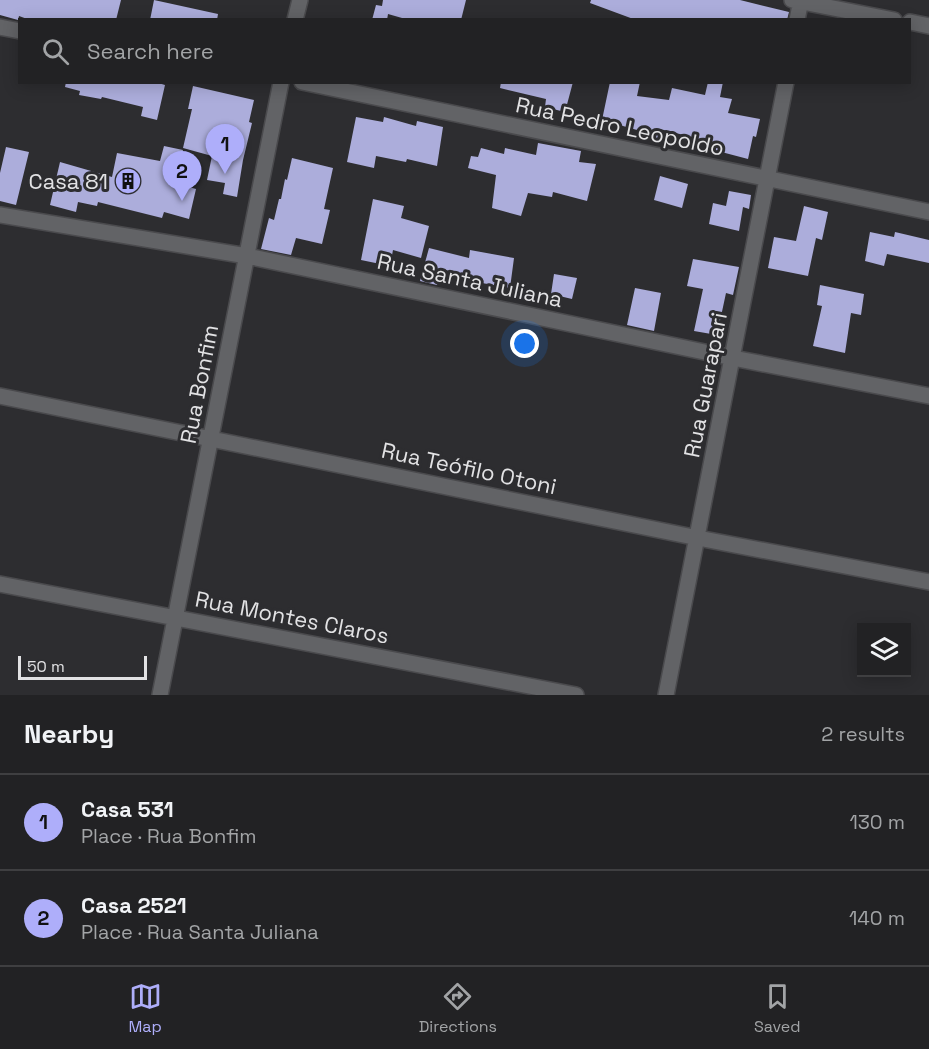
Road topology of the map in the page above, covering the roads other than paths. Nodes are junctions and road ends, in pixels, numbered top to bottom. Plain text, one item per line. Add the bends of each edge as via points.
1 (300, 0) edge
2 (798, 0) edge
3 (296, 18) edge
4 (797, 18) edge
5 (884, 18) edge
6 (911, 22) edge
7 (929, 26) edge
8 (0, 27) edge
9 (18, 31) edge
10 (281, 84) edge
11 (312, 84) edge
12 (786, 84) edge
13 (768, 180) junction
14 (929, 212) edge
15 (0, 215) edge
16 (247, 256) junction
17 (733, 358) junction
18 (0, 396) edge
19 (929, 396) edge
20 (211, 438) junction
21 (698, 538) junction
22 (929, 582) edge
23 (0, 584) edge
24 (175, 617) junction
25 (160, 695) edge
26 (576, 695) edge
27 (666, 695) edge

1 - 3 street
2 - 4 street
2 - 5 street
6 - 7 street
8 - 9 street
10 - 16 street, Rua Bonfim
11 - 13 street, Rua Pedro Leopoldo
12 - 13 street, Rua Guarapari
13 - 14 street, Rua Pedro Leopoldo
13 - 17 street, Rua Guarapari
15 - 16 street, Rua Santa Juliana
16 - 17 street, Rua Santa Juliana
16 - 20 street, Rua Bonfim
17 - 19 street, Rua Santa Juliana
17 - 21 street, Rua Guarapari
18 - 20 street, Rua Teófilo Otoni
20 - 21 street, Rua Teófilo Otoni
20 - 24 street, Rua Bonfim
21 - 22 street, Rua Teófilo Otoni
21 - 27 street, Rua Guarapari
23 - 24 street, Rua Montes Claros
24 - 25 street, Rua Bonfim
24 - 26 street, Rua Montes Claros

